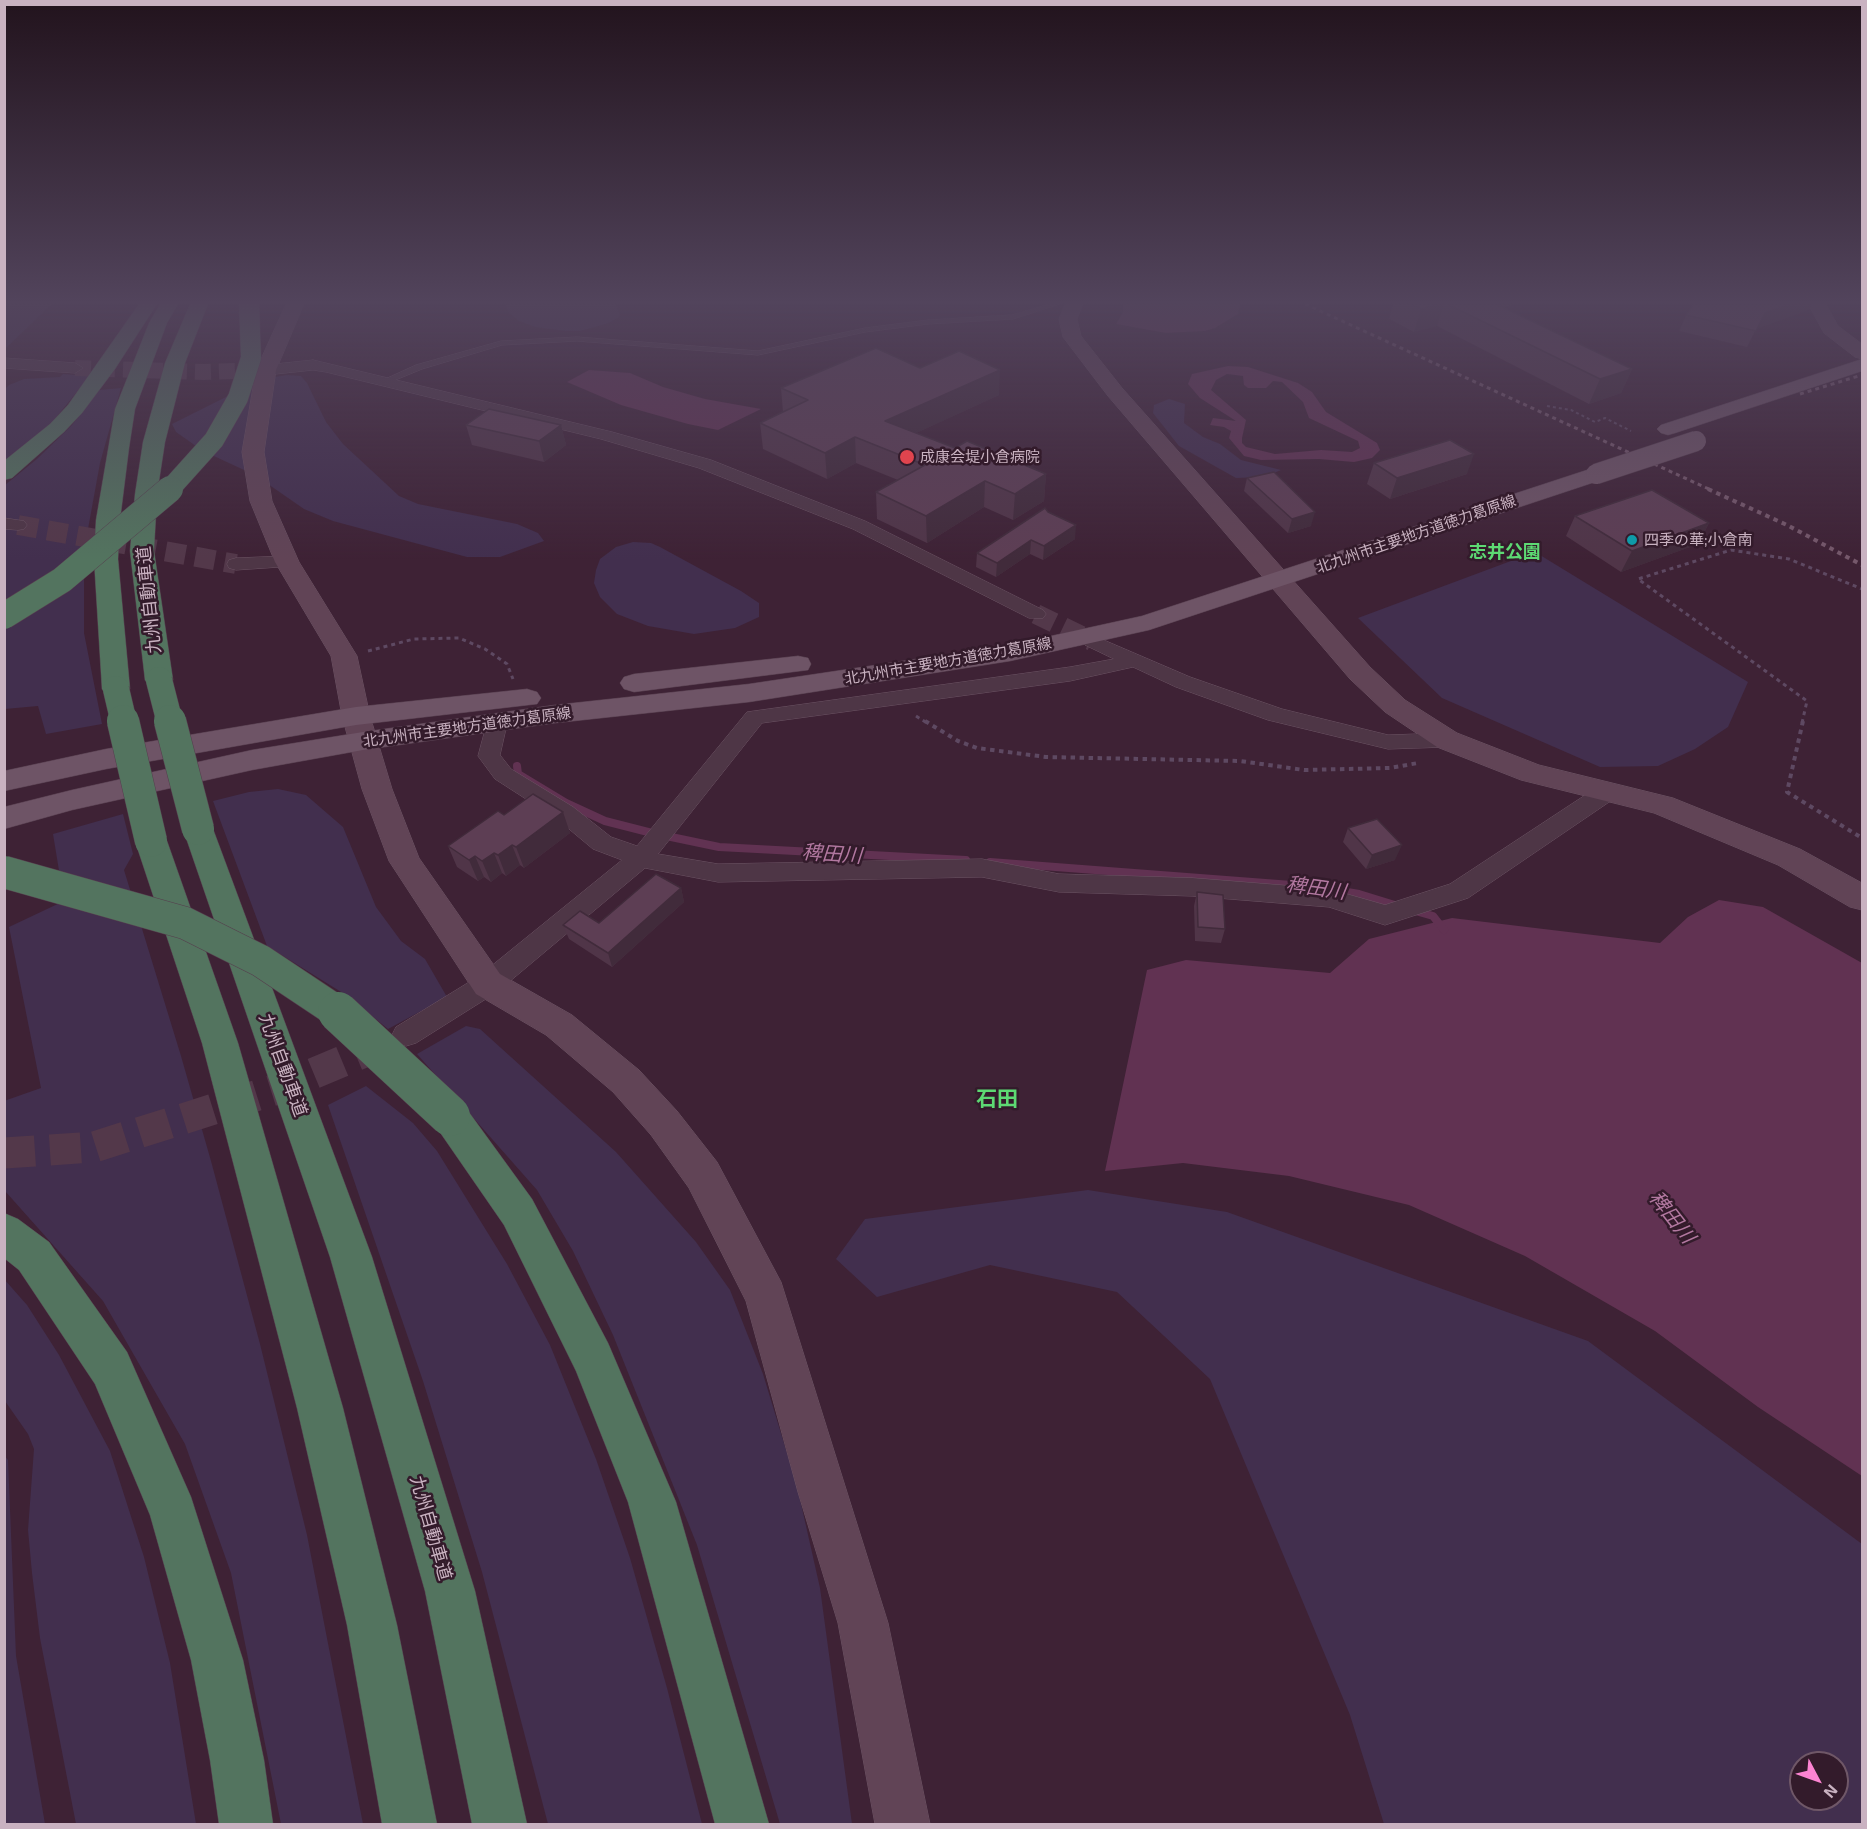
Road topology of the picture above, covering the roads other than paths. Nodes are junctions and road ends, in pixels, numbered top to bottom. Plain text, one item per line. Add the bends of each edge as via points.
1 (90, 389) edge
2 (133, 389) edge
3 (168, 389) edge
4 (241, 389) edge
5 (263, 389) edge
6 (419, 389) edge
7 (1113, 389) edge
8 (1789, 389) edge
9 (1847, 389) edge
10 (1585, 468) junction
11 (4, 473) edge
12 (287, 562) junction
13 (236, 564) tunnel mouth
14 (1273, 572) junction
15 (1036, 614) tunnel mouth
16 (4, 616) edge
17 (1092, 641) tunnel mouth
18 (1133, 661) junction
19 (496, 724) junction
20 (360, 729) junction
21 (1447, 740) junction
22 (4, 781) edge
23 (1607, 792) junction
24 (4, 818) edge
25 (640, 859) junction
26 (4, 872) edge
27 (1863, 898) edge
28 (488, 984) junction
29 (406, 1035) tunnel mouth
30 (4, 1232) edge
31 (246, 1824) edge
32 (410, 1824) edge
33 (500, 1824) edge
34 (742, 1824) edge
35 (903, 1824) edge

1 - 11 highway via 57,428
2 - 32 highway, 九州自動車道, bridge via 125,409 108,520 106,558 116,689 151,841 220,1043 320,1408 372,1625
3 - 33 highway, 九州自動車道, bridge via 154,442 142,551 159,680 198,830 351,1257 450,1591
4 - 16 highway, bridge via 214,440 164,496 62,580
5 - 12 street via 253,452 261,501
6 - 15 street via 606,435 705,464 859,525
7 - 14 street
8 - 10 main road, 北九州市主要地方道徳力葛原線 via 1668,429
9 - 10 main road, 北九州市主要地方道徳力葛原線, bridge via 1696,441
10 - 14 main road, 北九州市主要地方道徳力葛原線
12 - 13 street
12 - 20 street via 344,656
14 - 19 main road, 北九州市主要地方道徳力葛原線 via 1149,622 1010,652 749,693
14 - 20 main road, 北九州市主要地方道徳力葛原線 via 1000,636 841,660 520,699
14 - 21 street via 1360,673 1395,706
17 - 18 street
18 - 21 street via 1276,716 1388,742
18 - 25 street via 1070,674 755,717
19 - 20 main road, 北九州市主要地方道徳力葛原線
19 - 25 street via 489,756 503,774 565,813 602,843
20 - 22 main road, 北九州市主要地方道徳力葛原線 via 106,759
20 - 24 main road, 北九州市主要地方道徳力葛原線 via 252,760
20 - 28 street via 377,789 405,861
21 - 23 street via 1531,773
23 - 25 street via 1459,891 1385,915 1329,898 1192,887 1059,883 982,868 718,873
23 - 27 street via 1662,805 1789,857
25 - 28 street
26 - 34 highway, bridge via 185,923 261,961 337,1011 450,1116 518,1212 593,1358 652,1502
28 - 29 street
28 - 35 street via 559,1025 626,1081 664,1123 703,1176 766,1296 863,1623
30 - 31 highway via 34,1256 111,1368 174,1514 217,1660

